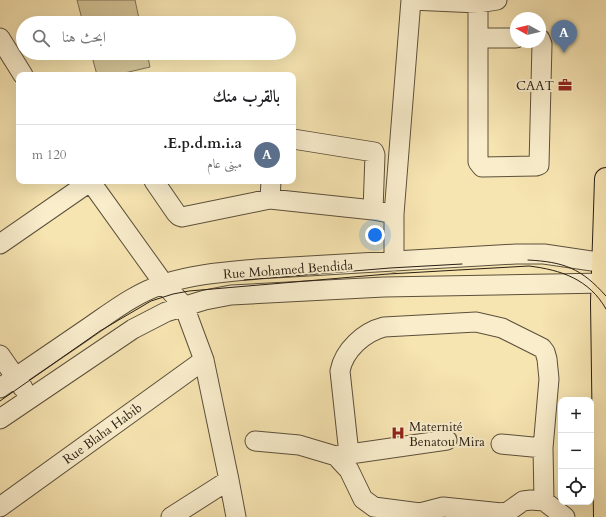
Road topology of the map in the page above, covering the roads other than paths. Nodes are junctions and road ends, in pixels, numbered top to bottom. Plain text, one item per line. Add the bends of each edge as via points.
1 (411, 0) edge
2 (497, 0) edge
3 (478, 3) junction
4 (0, 38) edge
5 (478, 38) junction
6 (510, 38) edge
7 (542, 48) edge
8 (21, 72) edge
9 (296, 139) edge
10 (606, 179) edge
11 (94, 184) edge
12 (97, 184) edge
13 (156, 184) edge
14 (271, 190) edge
15 (373, 210) junction
16 (394, 214) junction
17 (0, 244) edge
18 (394, 262) junction
19 (605, 273) edge
20 (164, 284) junction
21 (184, 306) junction
22 (0, 355) edge
23 (204, 360) junction
24 (16, 378) junction
25 (0, 388) edge
26 (30, 397) junction
27 (0, 419) edge
28 (448, 440) dead end
29 (255, 441) dead end
30 (500, 444) dead end
31 (543, 448) junction
32 (343, 455) junction
33 (230, 480) junction
34 (544, 501) junction
35 (0, 507) edge
36 (171, 517) edge
37 (236, 517) edge
38 (565, 517) edge
39 (605, 517) edge

1 - 3 street
1 - 16 street
2 - 3 street
3 - 5 street
4 - 8 street
5 - 6 street
5 - 7 street via 478,162 483,168 539,165
9 - 15 street via 374,152
10 - 19 main road
11 - 17 street
12 - 20 street
13 - 14 street via 176,213 185,217
14 - 15 street
15 - 16 street
16 - 18 street
18 - 19 street, Rue Mohamed Bendida via 544,254
18 - 20 street, Rue Mohamed Bendida via 250,270 219,273
19 - 21 street via 595,283 384,287 231,295
19 - 39 main road via 602,302
20 - 21 street
20 - 24 street, Rue Mohamed Bendida via 118,307
21 - 23 street
21 - 26 street via 132,329
22 - 24 street
23 - 33 street
23 - 35 street, Rue Blaha Habib
24 - 25 street, Rue Mohamed Bendida
24 - 26 street
26 - 27 street
28 - 32 street
29 - 32 street via 299,445
30 - 31 street
31 - 32 street via 549,378 545,352 535,344 502,328 476,322 384,326 357,342 341,364 340,371
31 - 34 street
32 - 34 street via 363,499 374,507 420,513 443,507 502,513 523,501
33 - 36 street
33 - 37 street
34 - 38 street

